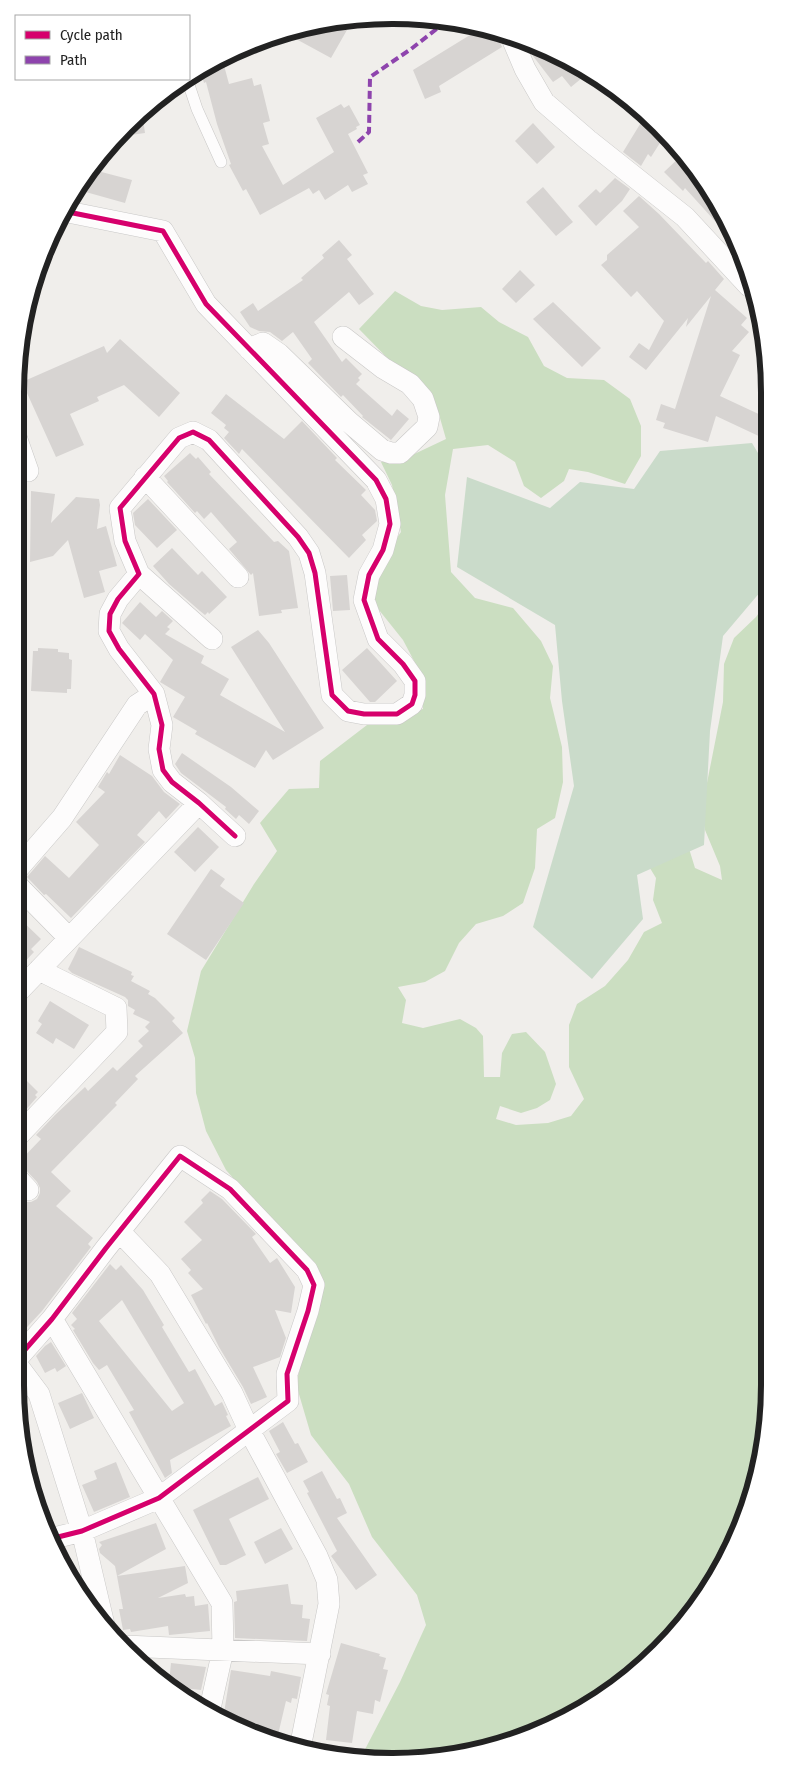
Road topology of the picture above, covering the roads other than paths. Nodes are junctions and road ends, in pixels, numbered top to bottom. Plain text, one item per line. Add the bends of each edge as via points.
1 (515, 44) edge
2 (189, 85) edge
3 (221, 162) dead end
4 (71, 213) edge
5 (744, 280) edge
6 (343, 337) dead end
7 (249, 349) junction
8 (24, 460) edge
9 (28, 471) dead end
10 (145, 477) junction
11 (138, 574) junction
12 (238, 577) dead end
13 (212, 639) dead end
14 (154, 694) junction
15 (199, 803) junction
16 (235, 836) dead end
17 (24, 862) edge
18 (24, 892) edge
19 (69, 938) junction
20 (38, 970) junction
21 (24, 985) edge
22 (24, 1130) edge
23 (120, 1232) junction
24 (52, 1318) junction
25 (24, 1351) edge
26 (24, 1374) edge
27 (249, 1430) junction
28 (159, 1498) junction
29 (82, 1531) junction
30 (57, 1537) edge
31 (102, 1611) edge
32 (133, 1646) edge
33 (224, 1650) junction
34 (320, 1654) junction
35 (211, 1705) edge
36 (301, 1742) edge

1 - 5 street via 544,102 686,217
2 - 3 lane
4 - 7 street via 163,231 206,304
6 - 7 street via 410,384 423,399 429,416 427,427 400,452 382,450 264,343
7 - 10 street via 376,480 386,499 390,524 383,550 369,575 364,600 378,638 415,681 412,704 397,714 364,714 348,711 332,695 315,573 309,553 209,440 193,432 178,438
8 - 9 street
10 - 11 street via 120,508 125,540
10 - 12 street
11 - 13 street
11 - 14 street via 110,614 109,630 119,649
14 - 15 street via 162,726 159,749 163,770 172,782
14 - 17 street via 138,705 62,818
15 - 16 street
15 - 19 street
18 - 19 street
19 - 20 street
20 - 21 street
20 - 22 street via 116,1008 117,1032
23 - 24 street
23 - 27 street via 160,1274 232,1393
23 - 27 street via 180,1156 230,1189 307,1270 314,1285 287,1374 288,1401
24 - 25 street
24 - 28 street
26 - 29 street via 39,1394
27 - 28 street
27 - 34 street via 327,1580 329,1604
28 - 29 street
28 - 33 street via 222,1603
29 - 30 street
29 - 31 street
32 - 33 street
33 - 34 street
33 - 35 street
34 - 36 street

